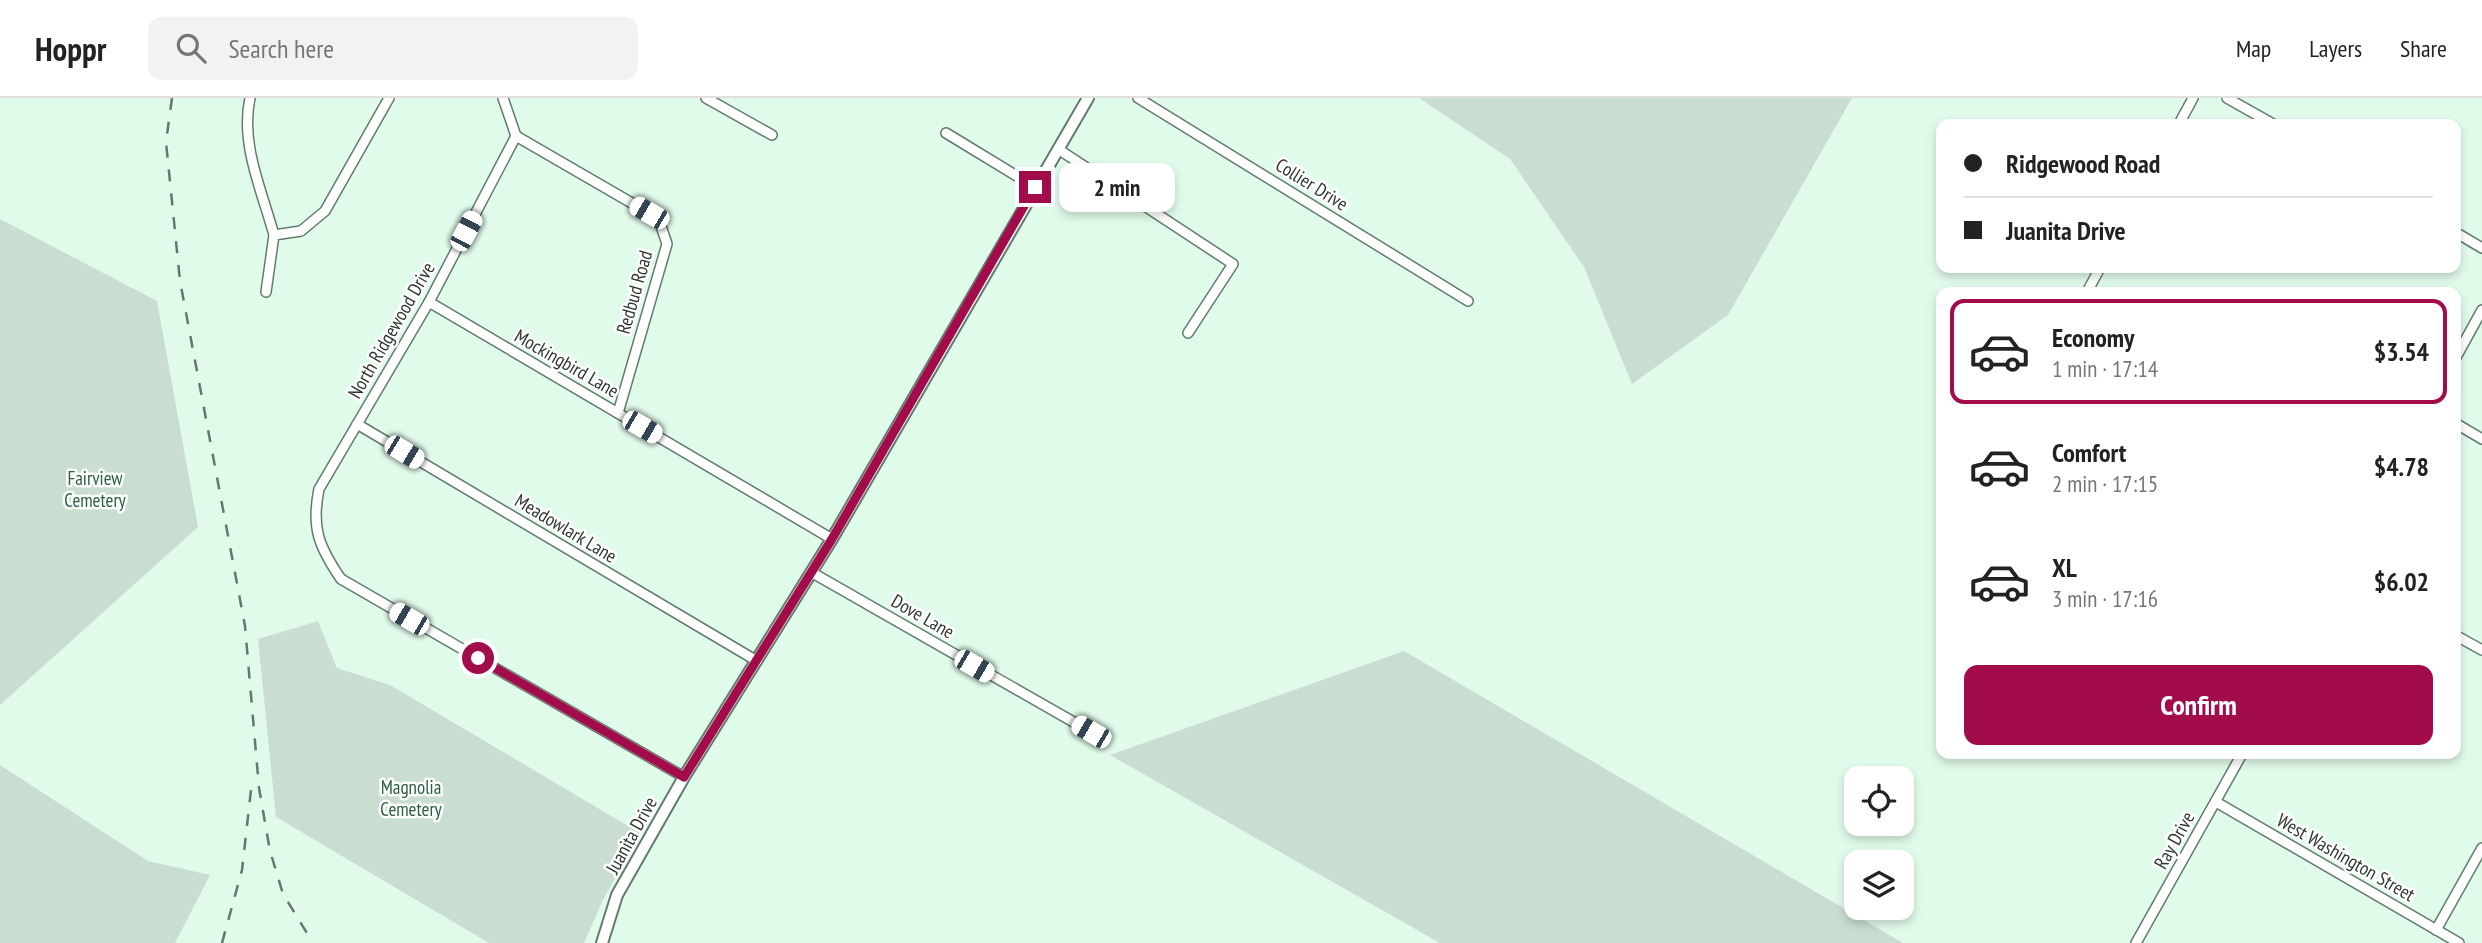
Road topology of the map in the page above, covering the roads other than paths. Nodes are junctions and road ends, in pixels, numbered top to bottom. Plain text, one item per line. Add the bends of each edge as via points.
1 (250, 98) edge
2 (389, 98) edge
3 (503, 98) edge
4 (706, 98) edge
5 (1088, 98) edge
6 (1138, 98) edge
7 (2193, 98) edge
8 (2227, 98) edge
9 (2182, 119) edge
10 (2264, 119) edge
11 (946, 133) dead end
12 (516, 135) junction
13 (772, 135) dead end
14 (1058, 149) junction
15 (1035, 187) junction
16 (274, 235) junction
17 (2461, 236) edge
18 (2482, 248) edge
19 (266, 292) dead end
20 (1468, 301) dead end
21 (429, 302) junction
22 (2482, 310) edge
23 (1188, 332) dead end
24 (2461, 348) edge
25 (618, 413) junction
26 (357, 424) junction
27 (2461, 427) edge
28 (2482, 439) edge
29 (832, 539) junction
30 (811, 572) junction
31 (2461, 638) edge
32 (2482, 650) edge
33 (757, 661) junction
34 (1091, 732) dead end
35 (2239, 759) edge
36 (684, 777) junction
37 (2216, 802) junction
38 (2482, 848) edge
39 (2436, 930) junction
40 (603, 943) edge
41 (2136, 943) edge
42 (2459, 943) edge

1 - 16 street via 246,116 249,149
2 - 16 street via 325,211 301,230
3 - 12 street
4 - 13 street
5 - 14 street, Juanita Drive
6 - 20 street, Collier Drive
7 - 9 street
8 - 10 street
11 - 15 street
12 - 21 street, North Ridgewood Drive
12 - 25 street, Redbud Road via 649,213 661,226 667,244
14 - 15 street, Juanita Drive
14 - 23 street via 1233,264
15 - 29 street, Juanita Drive
16 - 19 street
17 - 18 street
21 - 25 street, Mockingbird Lane
21 - 26 street, North Ridgewood Drive
22 - 24 street
25 - 29 street, Mockingbird Lane
26 - 33 street, Meadowlark Lane
26 - 36 street, North Ridgewood Drive via 319,489 314,516 323,553 341,579
27 - 28 street
29 - 30 street, Juanita Drive
30 - 33 street, Juanita Drive
30 - 34 street, Dove Lane
31 - 32 street
33 - 36 street, Juanita Drive
35 - 37 street, Ray Drive
36 - 40 street, Juanita Drive via 617,895
37 - 39 street, West Washington Street
37 - 41 street, Ray Drive
38 - 39 street
39 - 42 street, West Washington Street

